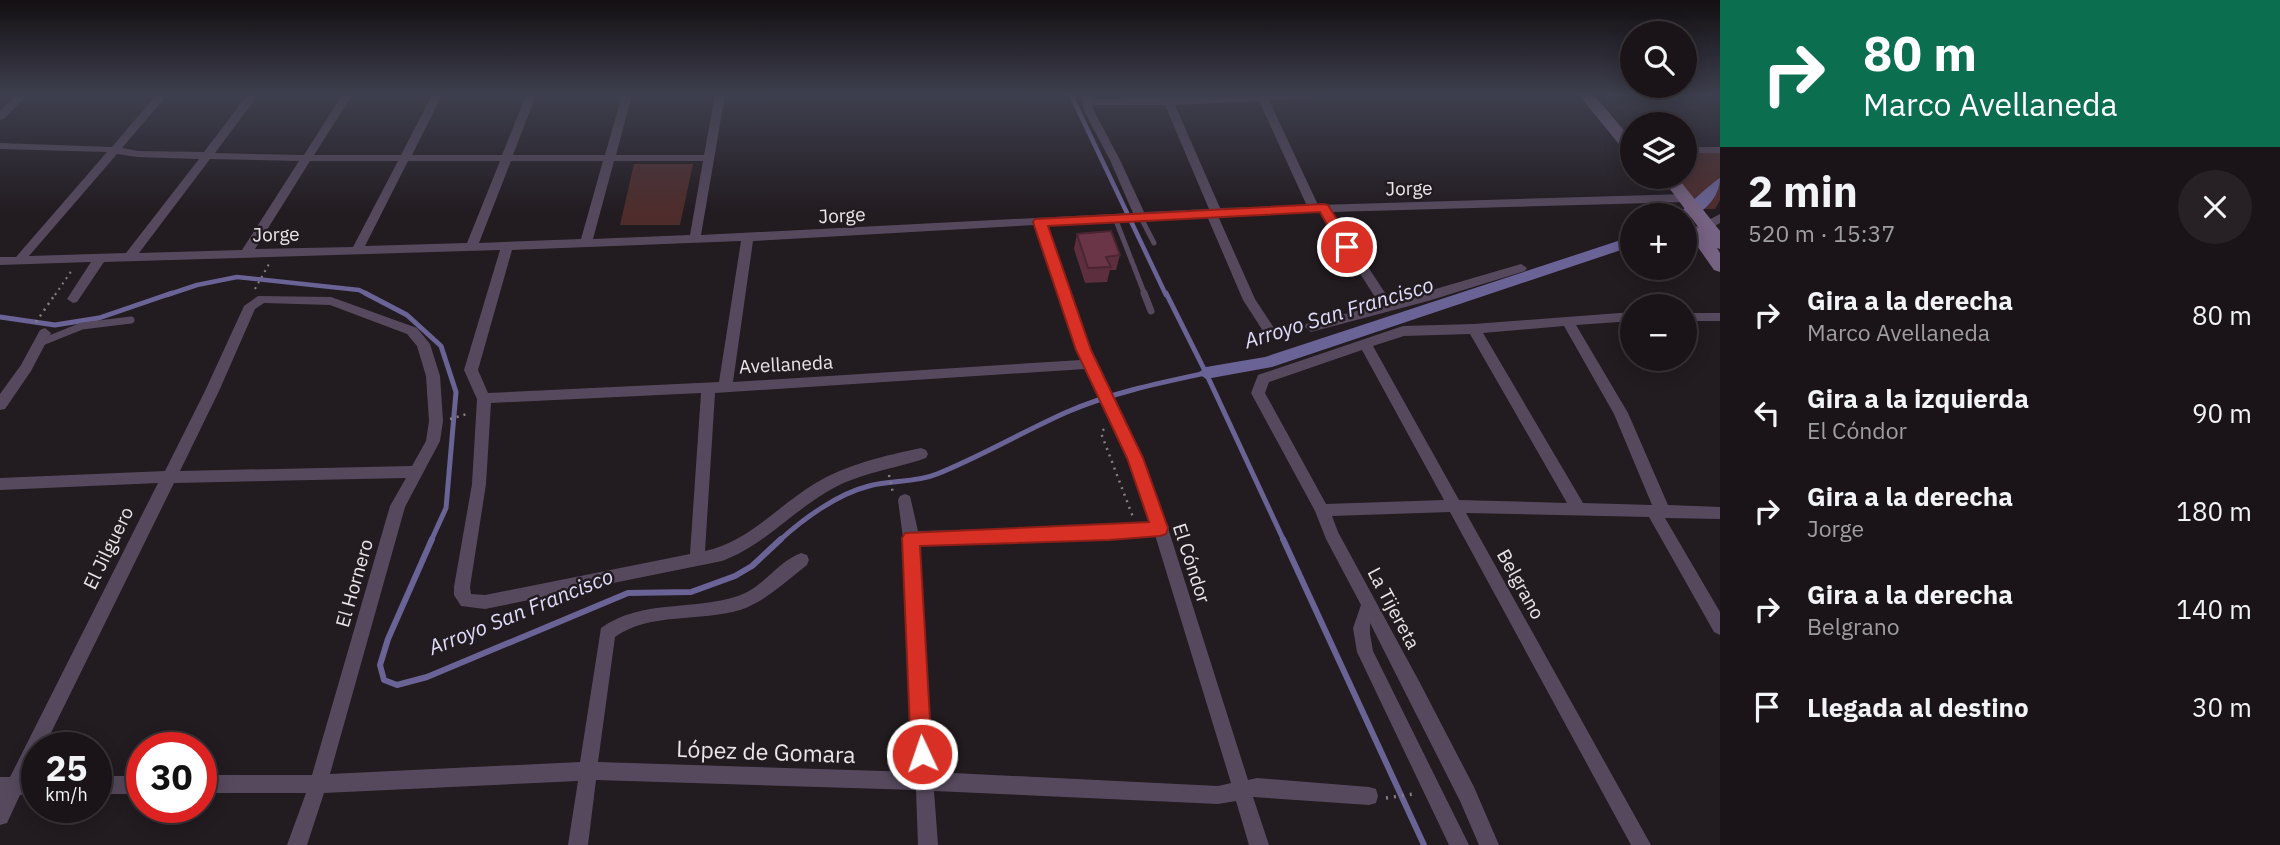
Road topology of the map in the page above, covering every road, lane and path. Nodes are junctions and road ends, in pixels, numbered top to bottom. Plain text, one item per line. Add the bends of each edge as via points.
1 (129, 134) edge
2 (224, 134) edge
3 (322, 134) edge
4 (417, 134) edge
5 (516, 134) edge
6 (617, 134) edge
7 (713, 134) edge
8 (1101, 134) edge
9 (1182, 134) edge
10 (1281, 134) edge
11 (0, 146) edge
12 (116, 150) junction
13 (1697, 150) edge
14 (1720, 150) edge
15 (207, 156) junction
16 (307, 158) junction
17 (708, 158) junction
18 (404, 159) junction
19 (506, 159) junction
20 (610, 159) junction
21 (1666, 189) edge
22 (1681, 203) edge
23 (1319, 208) junction
24 (1213, 212) junction
25 (1620, 214) edge
26 (1128, 217) junction
27 (1697, 219) edge
28 (1040, 222) junction
29 (1697, 223) edge
30 (748, 237) junction
31 (695, 238) junction
32 (586, 242) junction
33 (1154, 243) dead end
34 (1720, 243) edge
35 (472, 246) junction
36 (508, 246) junction
37 (358, 249) junction
38 (247, 252) junction
39 (131, 255) junction
40 (97, 257) junction
41 (20, 260) junction
42 (0, 261) edge
43 (1720, 266) edge
44 (1521, 268) dead end
45 (265, 272) dead end
46 (256, 293) junction
47 (73, 299) dead end
48 (1387, 305) junction
49 (1151, 311) dead end
50 (41, 315) dead end
51 (1620, 317) edge
52 (1697, 317) edge
53 (1720, 317) edge
54 (131, 320) dead end
55 (1567, 320) junction
56 (1311, 327) dead end
57 (1268, 328) dead end
58 (1474, 329) junction
59 (41, 338) joint
60 (1365, 343) junction
61 (1089, 364) junction
62 (725, 387) junction
63 (708, 388) junction
64 (484, 399) junction
65 (0, 405) edge
66 (472, 413) dead end
67 (446, 419) dead end
68 (1114, 423) junction
69 (921, 454) dead end
70 (416, 472) junction
71 (888, 475) dead end
72 (167, 477) junction
73 (0, 484) edge
74 (899, 496) joint
75 (1454, 506) junction
76 (1578, 508) junction
77 (1322, 510) junction
78 (1658, 511) junction
79 (1720, 513) edge
80 (1160, 528) junction
81 (1138, 530) junction
82 (911, 538) junction
83 (697, 560) junction
84 (800, 560) dead end
85 (1369, 605) junction
86 (1720, 627) edge
87 (588, 771) junction
88 (923, 780) junction
89 (217, 784) edge
90 (318, 784) junction
91 (7, 785) edge
92 (1242, 791) junction
93 (1410, 795) dead end
94 (1369, 796) dead end
95 (1393, 797) dead end
96 (0, 816) edge
97 (297, 845) edge
98 (578, 845) edge
99 (928, 845) edge
100 (1259, 845) edge
101 (1459, 845) edge
102 (1489, 845) edge
103 (1641, 845) edge

1 - 12 street
2 - 15 street
3 - 16 street
4 - 18 street
5 - 19 street
6 - 20 street
7 - 17 street
8 - 26 street via 1115,160
9 - 24 street
10 - 23 street
11 - 12 street
12 - 15 street
12 - 41 street
13 - 14 street
15 - 16 street
15 - 39 street
16 - 18 street
16 - 38 street
17 - 20 street
17 - 31 street
18 - 19 street
18 - 37 street
19 - 20 street
19 - 35 street
20 - 32 street
21 - 22 main road
23 - 24 street, Jorge
23 - 25 street, Jorge
23 - 48 street
24 - 26 street, Jorge
24 - 57 street via 1250,300
26 - 28 street, Jorge
26 - 33 lane
26 - 49 lane
27 - 34 main road
28 - 30 street, Jorge
28 - 61 street, El Cóndor
29 - 43 main road
30 - 31 street, Jorge
30 - 62 street
31 - 32 street, Jorge
32 - 36 street, Jorge
35 - 36 street, Jorge
35 - 37 street, Jorge
36 - 64 street via 471,370
37 - 38 street, Jorge
38 - 39 street, Jorge
39 - 40 street, Jorge
40 - 41 street, Jorge
40 - 47 street
40 - 50 path via 74,267
41 - 42 street, Jorge
44 - 48 street
45 - 46 path
46 - 70 street, El Hornero via 341,303 418,336 433,376 436,421 433,441
46 - 72 street, El Jilguero
48 - 56 street
51 - 55 street
52 - 53 street
54 - 59 lane
55 - 58 street
55 - 78 street via 1621,412
58 - 60 street via 1404,331
58 - 76 street
59 - 65 street
60 - 75 street, Belgrano
60 - 77 street, La Tijereta via 1263,379 1258,393
61 - 62 street, Avellaneda
61 - 68 street, El Cóndor
62 - 63 street, Avellaneda
63 - 64 street, Avellaneda
63 - 83 street
64 - 83 street via 479,484 462,587 467,601 477,604
66 - 67 path
68 - 80 street, El Cóndor
68 - 81 path via 1101,433
69 - 83 street via 839,477 748,541
70 - 72 street
70 - 90 street, El Hornero via 398,506
71 - 74 path
72 - 73 street
72 - 91 street, El Jilguero
74 - 82 street
75 - 76 street
75 - 77 street
75 - 103 street, Belgrano
76 - 78 street
77 - 85 street, La Tijereta
78 - 79 street
78 - 86 street
80 - 81 street
80 - 92 street, El Cóndor
81 - 82 street
82 - 88 street
84 - 87 street via 741,602 613,626 607,633
85 - 101 street via 1359,634 1365,652
85 - 102 street, La Tijereta
87 - 88 street, López de Gomara
87 - 90 street, López de Gomara
87 - 98 street
88 - 92 street, López de Gomara via 1217,795
88 - 99 street
89 - 90 street, López de Gomara
90 - 97 street, El Hornero
91 - 96 street, El Jilguero
92 - 94 street, López de Gomara via 1257,787
92 - 100 street, El Cóndor
93 - 95 path

